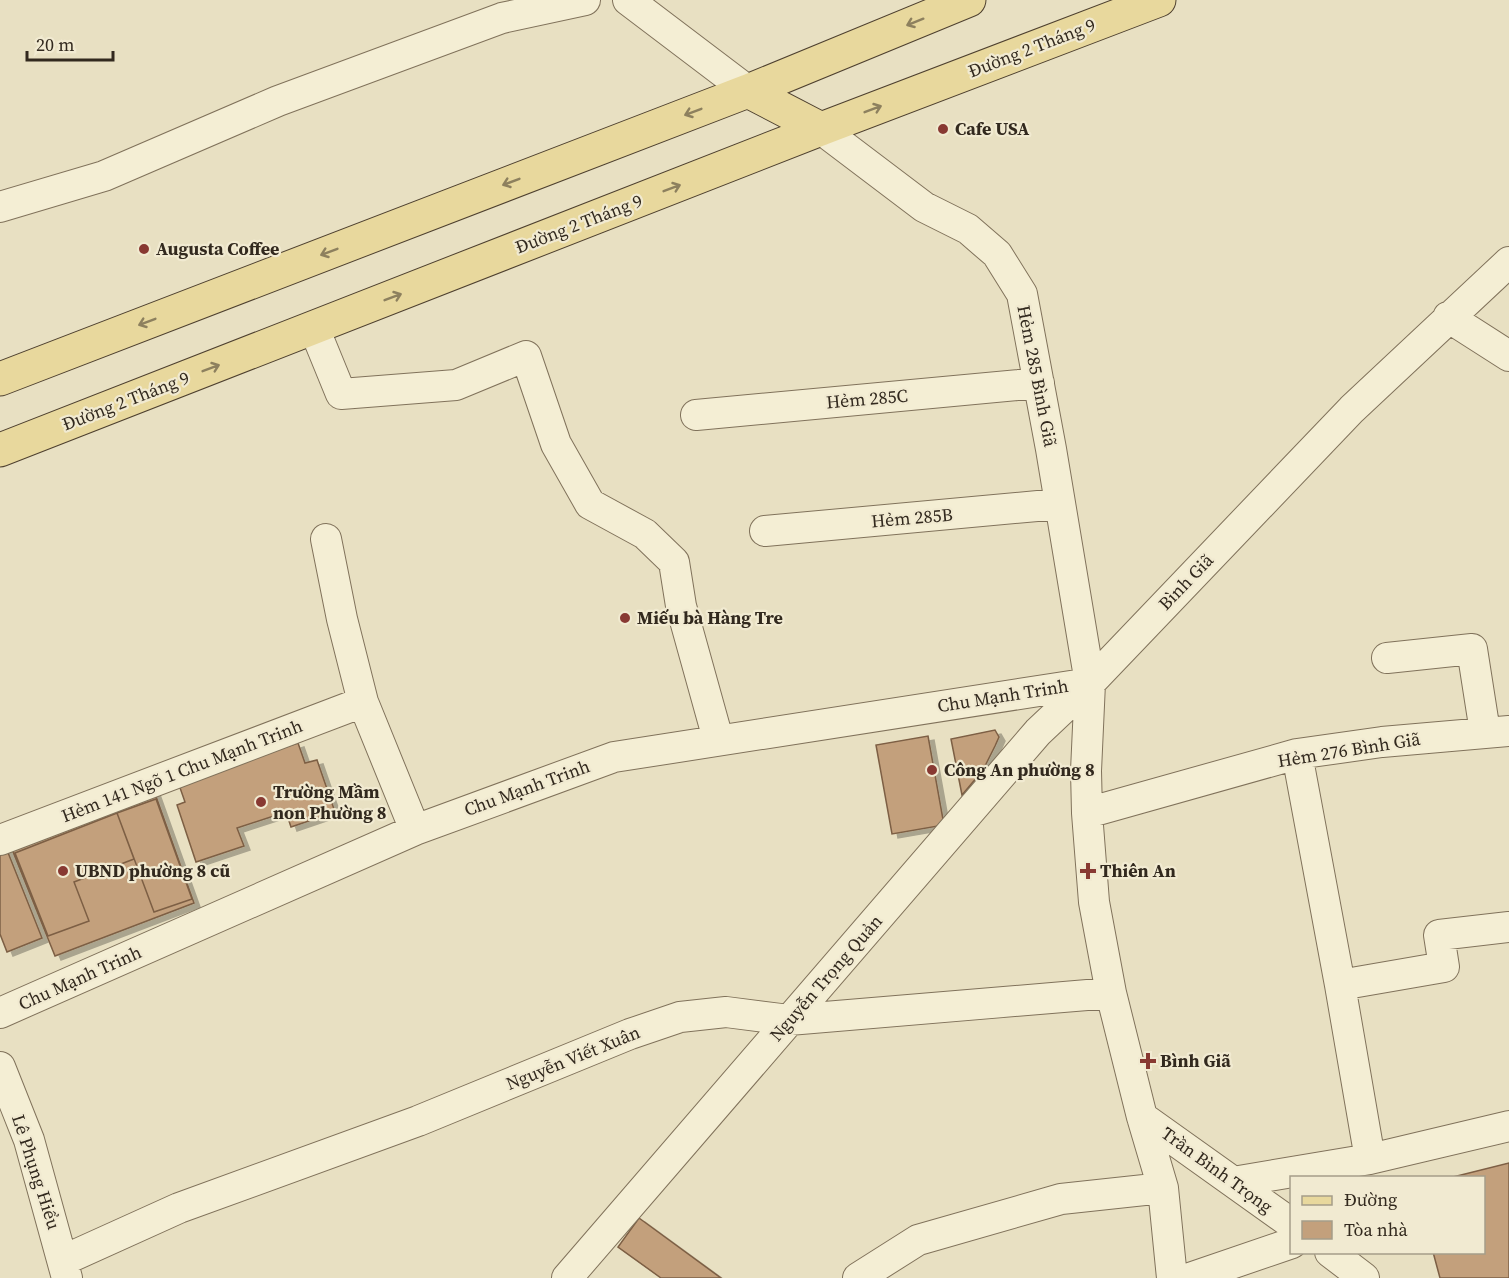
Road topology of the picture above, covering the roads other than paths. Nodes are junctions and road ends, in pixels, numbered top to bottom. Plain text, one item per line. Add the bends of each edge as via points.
1 (585, 0) edge
2 (628, 0) edge
3 (969, 0) edge
4 (1159, 0) edge
5 (748, 91) junction
6 (821, 129) junction
7 (0, 207) edge
8 (1509, 262) edge
9 (1448, 318) junction
10 (314, 328) junction
11 (1509, 356) edge
12 (0, 379) edge
13 (1039, 383) junction
14 (696, 416) dead end
15 (0, 450) edge
16 (1059, 504) junction
17 (765, 531) dead end
18 (326, 539) dead end
19 (1387, 658) dead end
20 (1090, 683) junction
21 (363, 702) junction
22 (1497, 732) edge
23 (718, 739) junction
24 (1297, 754) junction
25 (1087, 813) junction
26 (416, 830) junction
27 (0, 840) edge
28 (1509, 927) edge
29 (1340, 985) junction
30 (1112, 993) junction
31 (0, 1013) edge
32 (789, 1020) junction
33 (0, 1067) edge
34 (1142, 1117) junction
35 (1509, 1126) edge
36 (1370, 1159) junction
37 (1233, 1182) junction
38 (1163, 1188) junction
39 (1290, 1223) edge
40 (1290, 1244) edge
41 (1333, 1254) edge
42 (65, 1269) edge
43 (567, 1278) edge
44 (858, 1278) edge
45 (1172, 1278) edge
46 (1190, 1278) edge
47 (1364, 1278) edge

1 - 7 street via 502,18 278,101 104,176
2 - 5 street
3 -> 5 main road
6 -> 4 main road, Đường 2 Tháng 9
5 - 6 main road
5 -> 12 main road
10 -> 6 main road, Đường 2 Tháng 9
6 - 13 street, Hẻm 285 Bình Giã via 924,207 968,229 997,254 1022,294
8 - 9 street, Bình Giã
9 - 11 street
9 - 20 street, Bình Giã via 1352,409
15 -> 10 main road, Đường 2 Tháng 9
10 - 23 street via 341,394 456,385 526,356 556,444 590,504 645,534 674,562 681,606
13 - 14 street, Hẻm 285C
13 - 16 street, Hẻm 285 Bình Giã
16 - 17 street, Hẻm 285B
16 - 20 street, Hẻm 285 Bình Giã
18 - 21 street
19 - 22 street via 1472,649
20 - 23 street, Chu Mạnh Trinh
20 - 25 street
20 - 32 street, Nguyễn Trọng Quản via 1038,732
21 - 26 street
21 - 27 street, Hẻm 141 Ngõ 1 Chu Mạnh Trinh
22 - 24 street, Hẻm 276 Bình Giã
23 - 26 street, Chu Mạnh Trinh via 614,756
24 - 25 street, Hẻm 276 Bình Giã
24 - 29 street
25 - 30 street via 1094,902
26 - 31 street, Chu Mạnh Trinh
28 - 29 street via 1440,935 1444,967
29 - 36 street
30 - 32 street, Nguyễn Viết Xuân
30 - 34 street
32 - 42 street, Nguyễn Viết Xuân via 726,1012 680,1017 630,1034 418,1121 179,1208
32 - 43 street, Nguyễn Trọng Quản
33 - 42 street, Lê Phụng Hiểu via 29,1140
34 - 37 street, Trần Bình Trọng
34 - 38 street
35 - 36 street
36 - 37 street
37 - 39 street, Trần Bình Trọng
38 - 44 street via 1061,1199 918,1240
38 - 45 street
40 - 46 street
41 - 47 street

